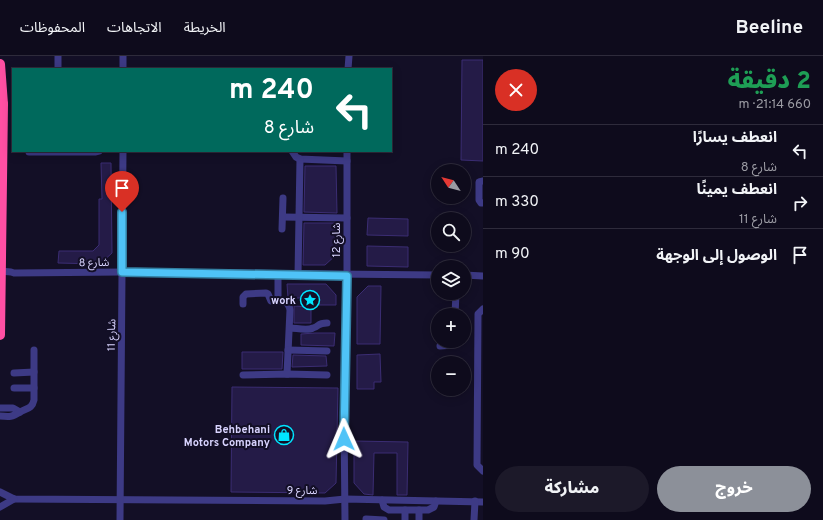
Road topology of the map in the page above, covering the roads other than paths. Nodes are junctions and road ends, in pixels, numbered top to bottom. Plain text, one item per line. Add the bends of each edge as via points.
1 (58, 56) edge
2 (123, 56) edge
3 (349, 56) edge
4 (0, 64) edge
5 (58, 68) edge
6 (123, 68) edge
7 (348, 68) edge
8 (29, 152) edge
9 (57, 152) edge
10 (95, 152) edge
11 (123, 152) edge
12 (293, 152) edge
13 (347, 152) edge
14 (300, 159) junction
15 (347, 161) junction
16 (483, 181) edge
17 (283, 198) dead end
18 (483, 203) edge
19 (283, 217) junction
20 (299, 218) junction
21 (347, 218) junction
22 (282, 228) dead end
23 (0, 270) edge
24 (122, 272) junction
25 (14, 273) junction
26 (278, 274) junction
27 (298, 275) junction
28 (431, 275) edge
29 (0, 276) edge
30 (347, 276) junction
31 (471, 276) edge
32 (483, 276) edge
33 (278, 301) junction
34 (242, 304) dead end
35 (483, 309) edge
36 (327, 323) dead end
37 (290, 328) junction
38 (0, 335) edge
39 (34, 350) dead end
40 (288, 350) junction
41 (327, 351) dead end
42 (34, 372) junction
43 (14, 373) dead end
44 (287, 374) junction
45 (243, 375) dead end
46 (327, 375) dead end
47 (14, 388) dead end
48 (34, 388) junction
49 (481, 390) edge
50 (0, 408) edge
51 (20, 412) junction
52 (0, 416) edge
53 (483, 471) edge
54 (0, 492) edge
55 (14, 499) junction
56 (345, 499) junction
57 (120, 500) junction
58 (382, 500) junction
59 (436, 501) junction
60 (475, 502) junction
61 (483, 502) edge
62 (0, 507) edge
63 (405, 510) junction
64 (419, 510) junction
65 (366, 519) edge
66 (120, 520) edge
67 (345, 520) edge
68 (384, 520) edge
69 (405, 520) edge
70 (419, 520) edge
71 (474, 520) edge

1 - 5 street
2 - 6 street
3 - 7 street
4 - 38 highway, bridge via 3,104
8 - 9 street
9 - 10 street
11 - 24 street, شارع 11
12 - 14 street
13 - 15 street, شارع 12
14 - 15 street
14 - 20 street
15 - 21 street, شارع 12
16 - 18 street via 479,182 479,200
17 - 19 street
19 - 20 street
19 - 22 street
20 - 21 street
20 - 27 street
21 - 30 street, شارع 12
23 - 25 street, شارع 8
24 - 25 street, شارع 8
24 - 26 street, شارع 8
24 - 57 street, شارع 11
25 - 29 street, شارع 8
26 - 27 street, شارع 8
26 - 33 street
27 - 30 street, شارع 8
28 - 30 street, شارع 8
30 - 56 street, شارع 12
31 - 32 street
33 - 34 street via 271,301 266,293 247,294 243,297
33 - 37 street via 285,301 289,306
35 - 49 street via 478,314
36 - 37 street via 320,323 310,329
37 - 40 street
39 - 42 street
40 - 41 street
40 - 44 street
42 - 43 street
42 - 48 street
44 - 45 street
44 - 46 street
47 - 48 street
48 - 51 street via 33,405
49 - 53 street via 477,465
50 - 51 street via 13,408
51 - 52 street via 13,416
54 - 55 street
55 - 57 street, شارع 9
55 - 62 street
56 - 57 street, شارع 9
56 - 58 street, شارع 9
56 - 67 street, شارع 12
57 - 66 street, شارع 11
58 - 59 street, شارع 9
58 - 63 street via 383,506 387,509
59 - 60 street, شارع 9
59 - 64 street via 430,510
60 - 61 street, شارع 9
60 - 71 street
63 - 64 street
63 - 69 street
64 - 70 street
65 - 68 street

